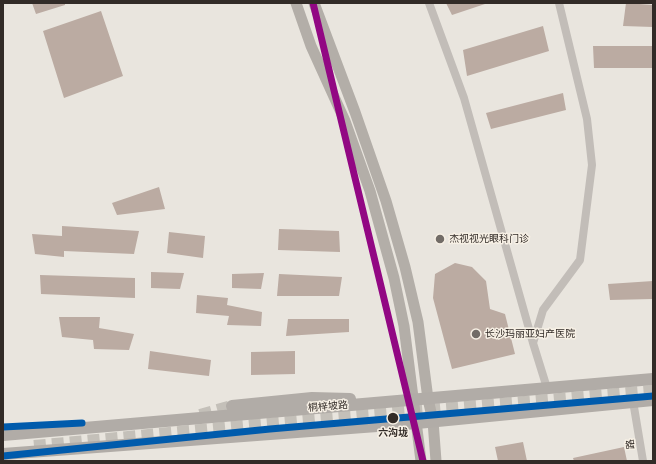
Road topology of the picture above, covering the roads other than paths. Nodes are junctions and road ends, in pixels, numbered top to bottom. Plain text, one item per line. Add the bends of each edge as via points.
1 (296, 3) edge
2 (314, 3) edge
3 (428, 3) edge
4 (560, 3) edge
5 (533, 343) junction
6 (653, 379) edge
7 (547, 388) junction
8 (428, 399) junction
9 (413, 400) junction
10 (653, 400) edge
11 (633, 401) junction
12 (232, 406) tunnel mouth
13 (433, 421) junction
14 (417, 423) junction
15 (3, 435) edge
16 (3, 454) edge
17 (421, 461) edge
18 (436, 461) edge
19 (643, 461) edge

1 - 9 main road via 311,46 345,121 370,191 394,278 404,326
2 - 8 main road via 386,201 418,322
3 - 5 street via 464,98
4 - 5 street via 587,119 592,165 580,260 543,310
5 - 7 street
6 - 7 main road, 桐梓坡路
7 - 8 main road, 桐梓坡路
8 - 9 main road, 桐梓坡路
8 - 13 main road
9 - 12 main road via 312,398
9 - 14 main road
9 - 15 main road, 桐梓坡路
10 - 11 main road
11 - 13 main road
11 - 19 street, 路
13 - 14 main road
13 - 18 main road
14 - 16 main road
14 - 17 main road

